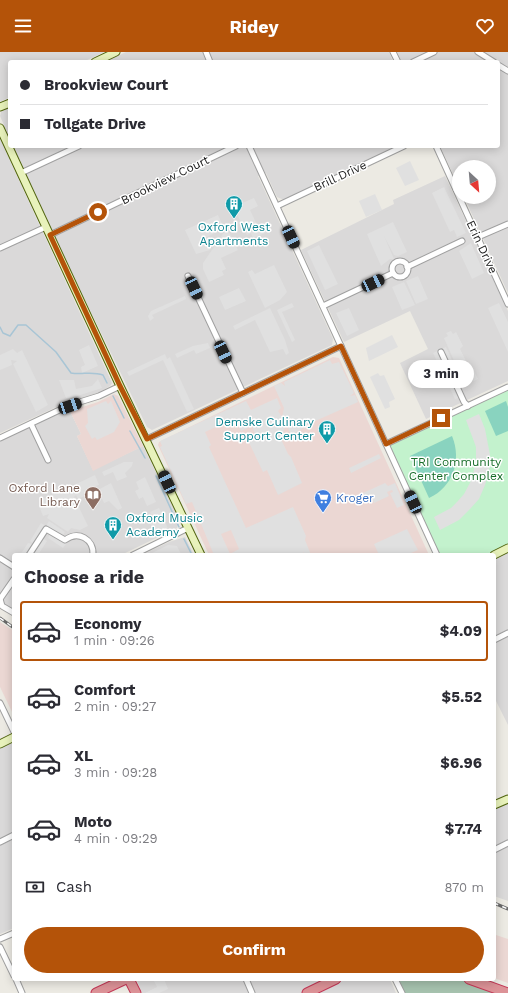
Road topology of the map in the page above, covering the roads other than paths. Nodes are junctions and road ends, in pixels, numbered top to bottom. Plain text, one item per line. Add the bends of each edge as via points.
1 (116, 52) edge
2 (434, 52) edge
3 (478, 52) edge
4 (99, 60) edge
5 (417, 60) edge
6 (491, 60) edge
7 (0, 128) edge
8 (8, 145) edge
9 (9, 148) edge
10 (75, 148) edge
11 (232, 148) edge
12 (250, 148) edge
13 (400, 148) edge
14 (437, 148) edge
15 (21, 173) junction
16 (277, 206) junction
17 (508, 224) edge
18 (46, 227) junction
19 (50, 235) junction
20 (478, 238) junction
21 (462, 241) dead end
22 (0, 248) edge
23 (407, 267) junction
24 (393, 273) junction
25 (188, 276) dead end
26 (508, 304) edge
27 (323, 306) junction
28 (341, 346) junction
29 (441, 352) dead end
30 (120, 386) junction
31 (508, 387) edge
32 (243, 393) junction
33 (468, 406) junction
34 (30, 424) junction
35 (0, 438) edge
36 (147, 439) junction
37 (386, 444) junction
38 (48, 460) dead end
39 (188, 528) junction
40 (508, 548) edge
41 (30, 553) edge
42 (93, 553) edge
43 (137, 553) edge
44 (200, 553) edge
45 (437, 553) edge
46 (496, 554) edge
47 (0, 558) edge
48 (12, 566) edge
49 (12, 581) edge
50 (0, 599) edge
51 (12, 612) edge
52 (508, 634) edge
53 (496, 639) edge
54 (0, 703) edge
55 (12, 728) edge
56 (12, 738) edge
57 (0, 744) edge
58 (508, 799) edge
59 (496, 804) edge
60 (12, 836) edge
61 (0, 842) edge
62 (508, 843) edge
63 (496, 849) edge
64 (12, 934) edge
65 (0, 939) edge
66 (0, 947) edge
67 (12, 972) edge
68 (17, 981) edge
69 (122, 981) edge
70 (131, 981) edge
71 (247, 981) edge
72 (332, 981) edge
73 (396, 981) edge
74 (475, 981) edge
75 (22, 993) edge
76 (96, 993) edge
77 (136, 993) edge
78 (252, 993) edge
79 (307, 993) edge
80 (402, 993) edge
81 (508, 993) edge

1 - 4 street
2 - 5 street
3 - 6 street
7 - 8 street
9 - 15 street
10 - 15 street
11 - 19 street, Brookview Court
12 - 16 street
13 - 16 street, Brill Drive
14 - 20 street, Erin Drive
15 - 18 street
16 - 27 street
17 - 20 street
18 - 19 street
18 - 22 street
19 - 30 street
20 - 26 street, Erin Drive
21 - 23 street
23 - 24 street via 404,276 399,277
23 - 24 street via 403,262 397,262 392,268
24 - 27 street
25 - 32 street
27 - 28 street
28 - 32 street
28 - 37 street
29 - 33 street
30 - 34 street
30 - 36 street
31 - 33 street
32 - 36 street
33 - 37 street
34 - 35 street
34 - 38 street
36 - 39 street
37 - 45 street
39 - 43 street
39 - 44 street
40 - 46 street
41 - 42 street via 46,529 65,540 79,536 87,538
47 - 48 street
49 - 50 street
50 - 51 street via 2,606
52 - 53 street
54 - 55 street
56 - 57 street
58 - 59 street
60 - 61 street
62 - 63 street
64 - 65 street
66 - 67 street
68 - 75 street
69 - 76 highway
70 - 77 highway
71 - 78 street
72 - 79 highway
73 - 80 street
74 - 81 highway

